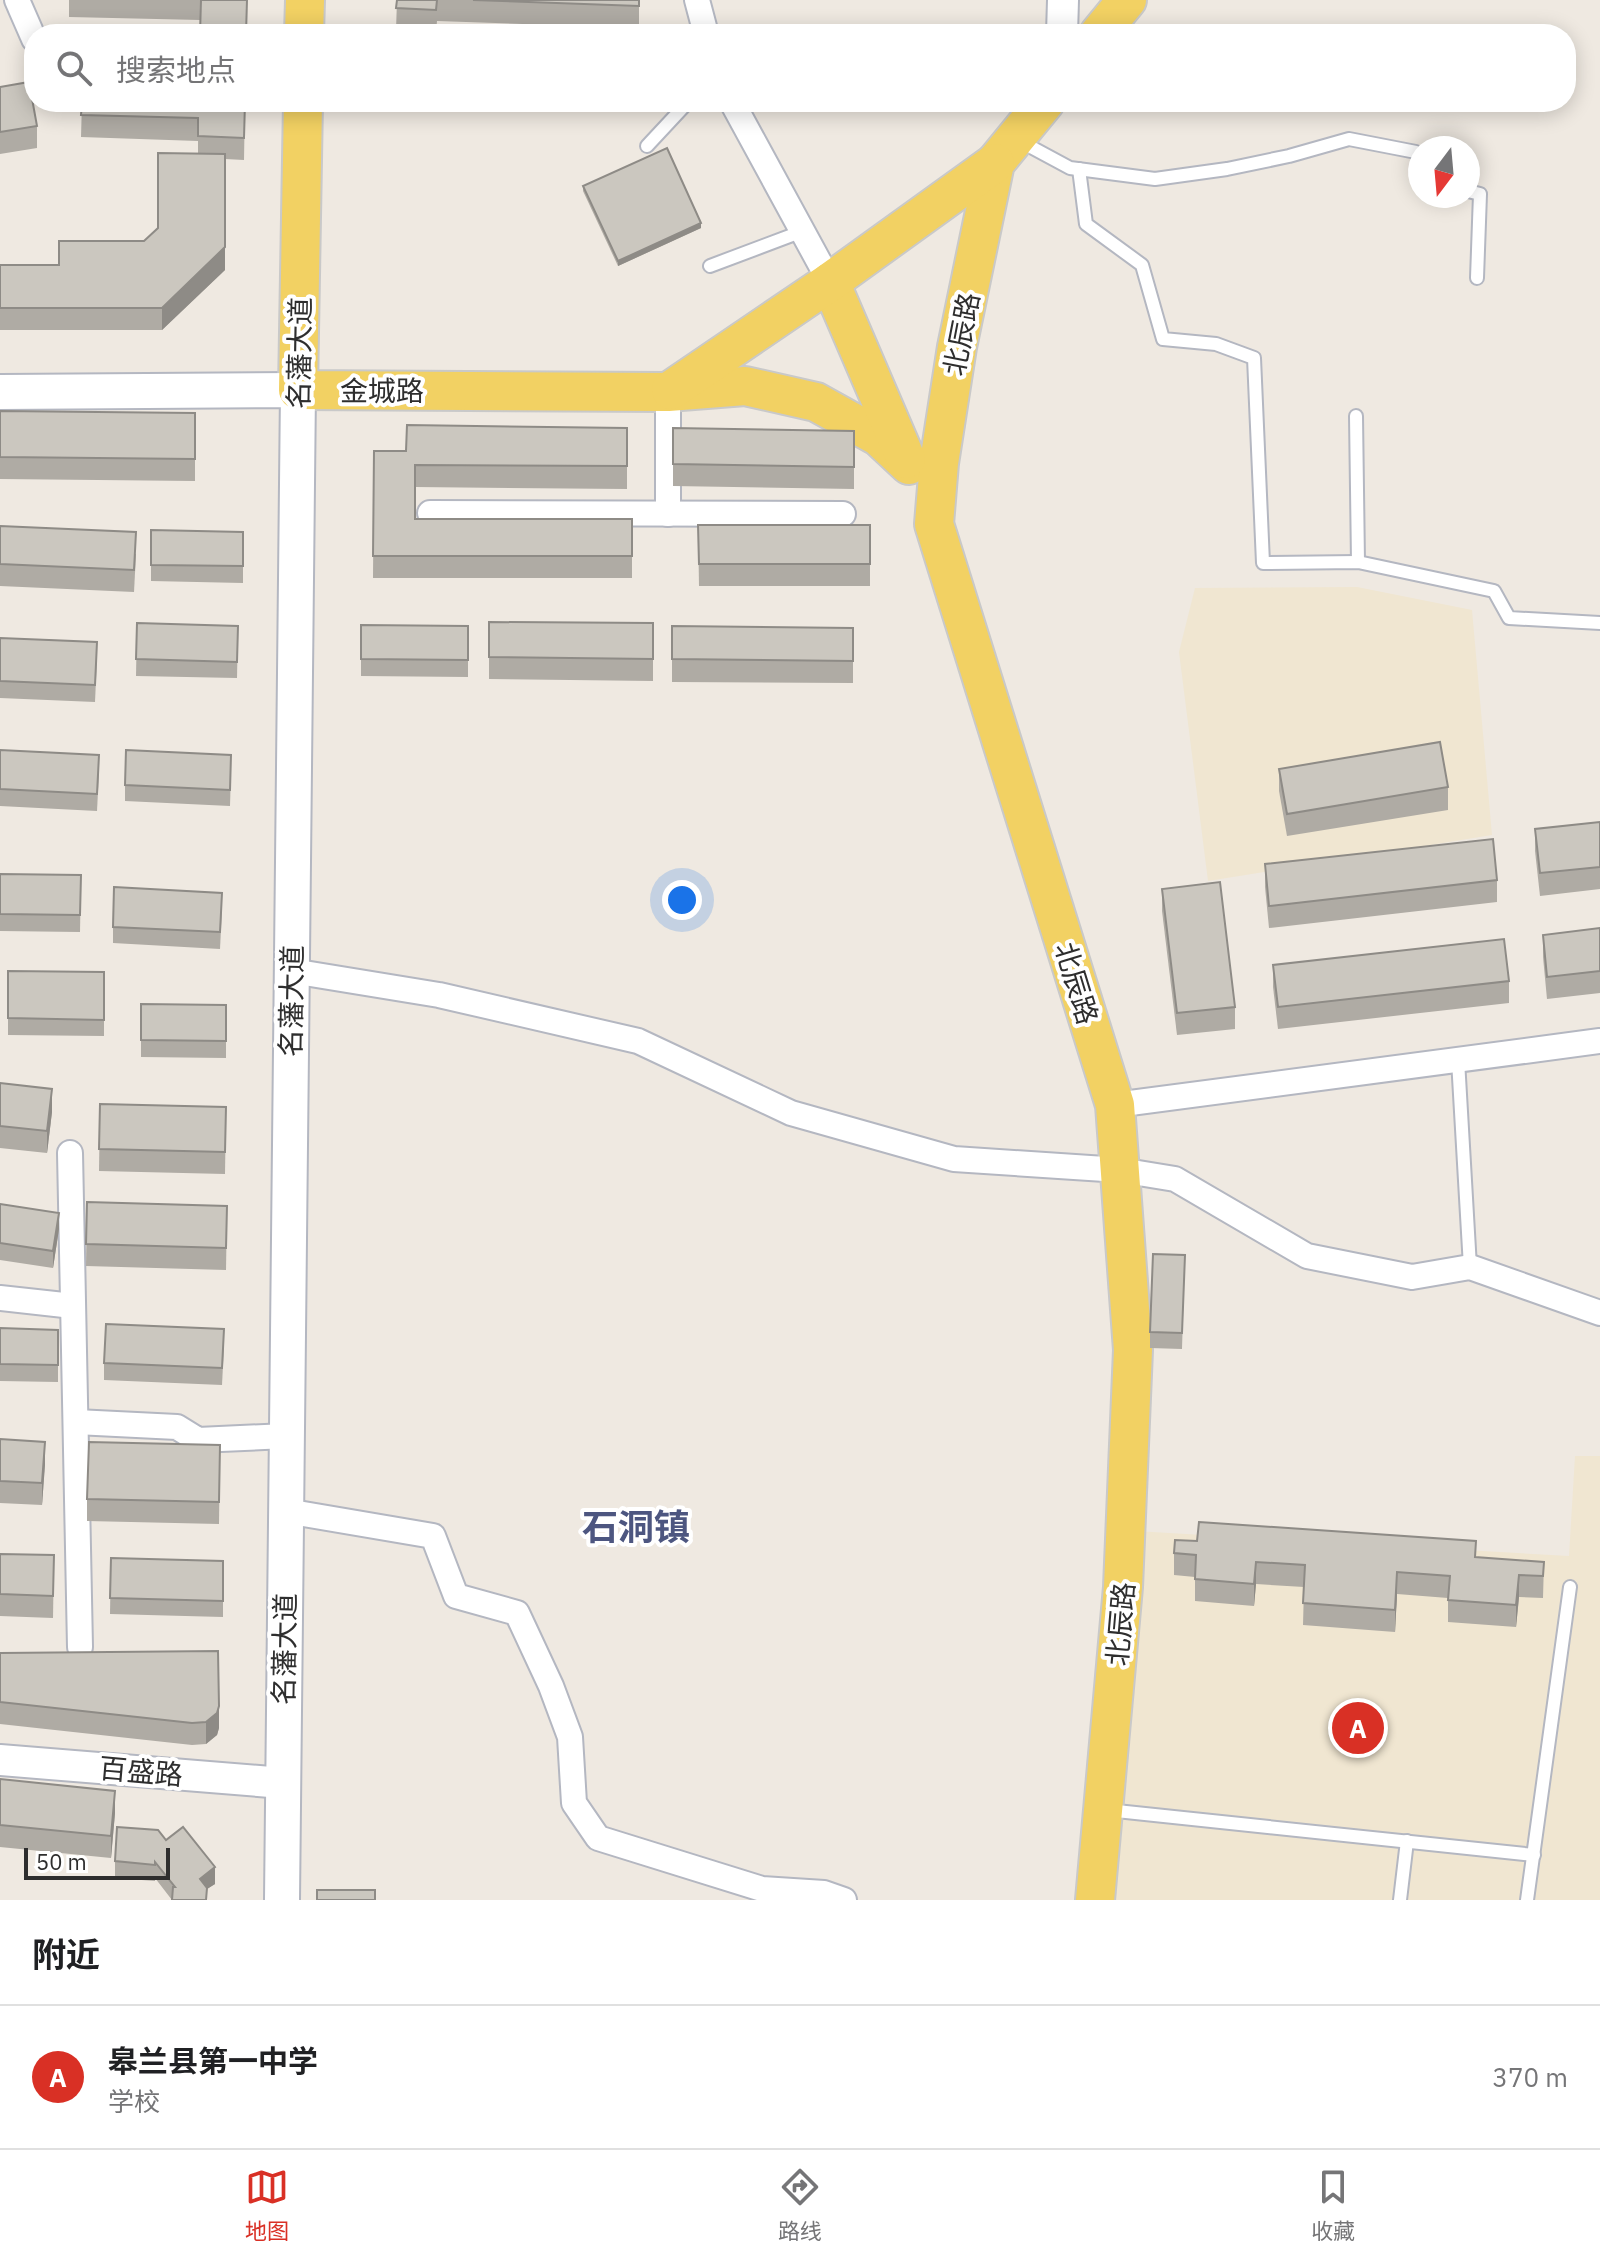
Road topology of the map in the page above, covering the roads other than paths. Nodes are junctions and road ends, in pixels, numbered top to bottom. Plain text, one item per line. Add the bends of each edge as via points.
1 (17, 0) edge
2 (305, 0) edge
3 (697, 0) edge
4 (1063, 0) edge
5 (1127, 0) edge
6 (27, 24) edge
7 (304, 24) edge
8 (703, 24) edge
9 (1062, 24) edge
10 (1107, 24) edge
11 (303, 112) edge
12 (679, 112) edge
13 (738, 112) edge
14 (1037, 112) edge
15 (647, 146) dead end
16 (1408, 150) edge
17 (1005, 151) junction
18 (1079, 169) junction
19 (1480, 208) edge
20 (803, 231) junction
21 (710, 266) dead end
22 (1477, 278) dead end
23 (830, 282) junction
24 (298, 390) junction
25 (0, 392) edge
26 (668, 392) junction
27 (1356, 416) dead end
28 (909, 465) junction
29 (430, 513) dead end
30 (668, 514) junction
31 (843, 514) dead end
32 (934, 524) junction
33 (1358, 562) junction
34 (1600, 623) edge
35 (292, 971) junction
36 (1600, 1041) edge
37 (1458, 1060) junction
38 (1115, 1105) junction
39 (70, 1153) dead end
40 (1120, 1170) junction
41 (1470, 1267) junction
42 (0, 1298) edge
43 (73, 1306) junction
44 (1600, 1313) edge
45 (76, 1422) junction
46 (286, 1436) junction
47 (286, 1511) junction
48 (1570, 1587) dead end
49 (80, 1647) dead end
50 (0, 1760) edge
51 (283, 1783) junction
52 (1104, 1810) junction
53 (1407, 1841) junction
54 (1534, 1855) junction
55 (282, 1900) edge
56 (844, 1900) edge
57 (1095, 1900) edge
58 (1400, 1900) edge
59 (1527, 1900) edge

1 - 6 street
2 - 7 main road
3 - 8 street
4 - 9 street
5 - 10 main road
11 - 24 main road, 名藩大道
12 - 15 lane
13 - 20 street
14 - 17 main road, 北辰路
16 - 18 lane via 1349,139 1227,169 1155,179
17 - 18 lane
17 - 23 main road
17 - 32 main road, 北辰路 via 957,347
18 - 33 lane via 1086,224 1142,265 1163,339 1216,344 1254,358 1263,563
19 - 22 lane
20 - 21 lane
20 - 23 street
23 - 26 main road
23 - 28 main road
24 - 25 main road, 金城路
24 - 26 main road, 金城路
24 - 35 main road, 名藩大道
26 - 28 main road, 金城路 via 745,386 816,402 879,437
26 - 30 street
27 - 33 lane
28 - 32 main road
29 - 30 street
30 - 31 street
32 - 38 main road, 北辰路
33 - 34 lane via 1494,591 1509,618
35 - 40 street via 439,995 638,1041 791,1113 954,1159
35 - 46 main road, 名藩大道
36 - 37 street
37 - 38 street
37 - 41 lane
38 - 40 main road, 北辰路
39 - 43 street
40 - 41 street via 1175,1179 1307,1256 1412,1277
40 - 52 main road, 北辰路 via 1133,1350 1123,1587
41 - 44 street
42 - 43 street
43 - 45 street
45 - 46 street via 177,1427 198,1440
45 - 49 street
46 - 47 main road, 名藩大道
47 - 51 main road, 名藩大道
47 - 56 street via 433,1536 456,1596 517,1613 570,1737 574,1803 598,1838 762,1889 824,1893
48 - 54 lane
50 - 51 street, 百盛路
51 - 55 main road, 名藩大道
52 - 53 lane
52 - 57 main road, 北辰路
53 - 54 lane
53 - 58 lane
54 - 59 lane

